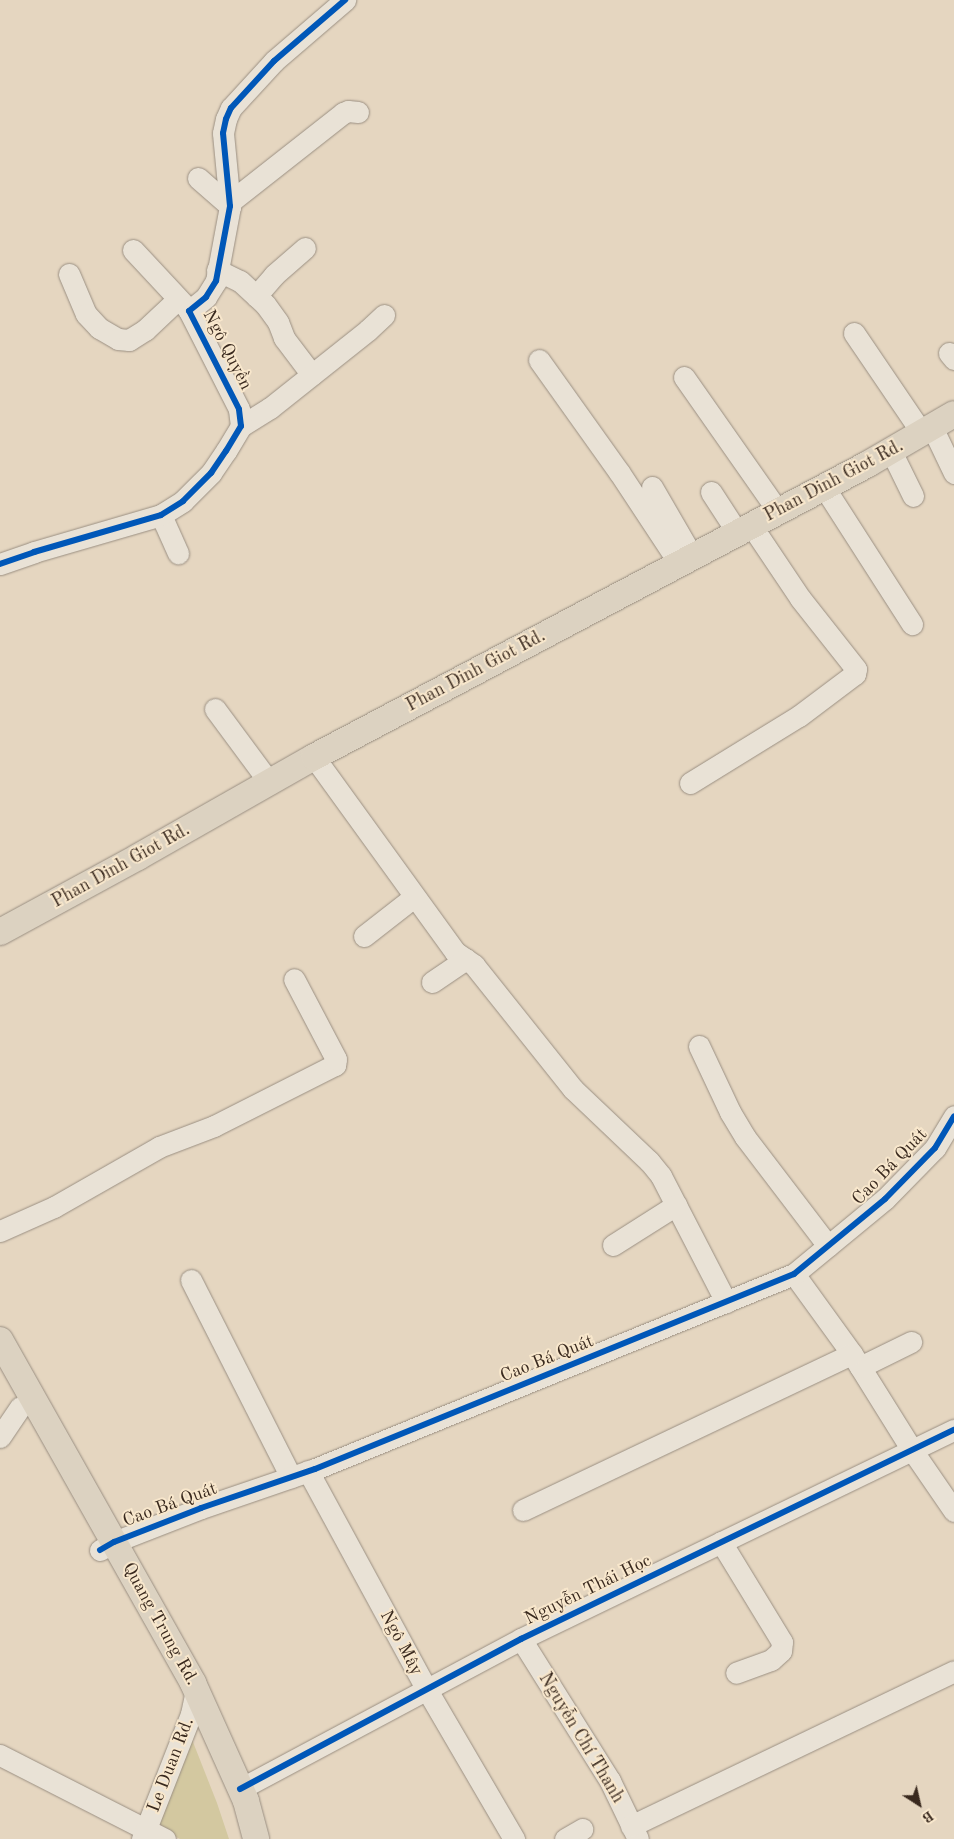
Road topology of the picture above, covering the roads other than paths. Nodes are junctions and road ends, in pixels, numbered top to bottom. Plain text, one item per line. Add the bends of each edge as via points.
1 (345, 0) edge
2 (358, 112) dead end
3 (198, 178) dead end
4 (230, 204) junction
5 (305, 248) dead end
6 (133, 250) dead end
7 (217, 270) junction
8 (69, 274) dead end
9 (256, 296) junction
10 (184, 305) junction
11 (384, 315) dead end
12 (854, 333) dead end
13 (539, 360) dead end
14 (312, 375) junction
15 (684, 377) dead end
16 (936, 425) edge
17 (241, 426) junction
18 (891, 450) junction
19 (954, 473) edge
20 (652, 487) dead end
21 (824, 487) junction
22 (711, 492) dead end
23 (912, 496) dead end
24 (778, 511) junction
25 (161, 515) junction
26 (744, 529) junction
27 (178, 553) dead end
28 (686, 559) junction
29 (0, 564) edge
30 (912, 624) dead end
31 (215, 709) dead end
32 (314, 757) junction
33 (269, 782) junction
34 (690, 782) dead end
35 (414, 897) junction
36 (0, 932) edge
37 (364, 936) dead end
38 (466, 959) junction
39 (294, 979) dead end
40 (432, 982) dead end
41 (699, 1046) dead end
42 (954, 1116) edge
43 (676, 1205) junction
44 (0, 1231) edge
45 (613, 1245) dead end
46 (828, 1246) junction
47 (794, 1274) junction
48 (191, 1280) dead end
49 (726, 1302) junction
50 (0, 1340) edge
51 (911, 1342) dead end
52 (856, 1360) junction
53 (0, 1371) edge
54 (20, 1407) junction
55 (954, 1430) edge
56 (0, 1437) edge
57 (912, 1450) junction
58 (300, 1474) junction
59 (523, 1510) dead end
60 (954, 1510) edge
61 (721, 1542) junction
62 (107, 1546) junction
63 (521, 1639) junction
64 (954, 1672) edge
65 (736, 1673) dead end
66 (427, 1690) junction
67 (194, 1702) junction
68 (0, 1755) edge
69 (240, 1788) junction
70 (635, 1832) edge
71 (151, 1836) edge
72 (238, 1839) edge
73 (256, 1839) edge
74 (514, 1839) edge

1 - 4 street, Ngô Quyền via 274,61 231,108 223,133
2 - 4 street via 343,113
3 - 4 street
4 - 7 street, Ngô Quyền
5 - 9 street
6 - 10 street
7 - 9 street via 240,281
7 - 10 street, Ngô Quyền via 212,288
8 - 10 street via 86,314 99,328 118,339 129,340
9 - 14 street via 278,322 284,338
10 - 17 street, Ngô Quyền via 239,408
11 - 14 street
12 - 16 street
13 - 28 street
14 - 17 street
15 - 24 street
16 - 18 main road, Phan Dinh Giot Rd.
16 - 19 street
17 - 25 street via 211,473 183,501
18 - 21 main road, Phan Dinh Giot Rd.
18 - 23 street
20 - 28 street
21 - 24 main road, Phan Dinh Giot Rd.
21 - 30 street
22 - 26 street
24 - 26 main road, Phan Dinh Giot Rd.
25 - 27 street
25 - 29 street
26 - 28 main road, Phan Dinh Giot Rd.
26 - 34 street via 856,669 855,674 799,716
28 - 32 main road, Phan Dinh Giot Rd.
31 - 33 street
32 - 33 main road, Phan Dinh Giot Rd.
32 - 35 street
33 - 36 main road, Phan Dinh Giot Rd.
35 - 37 street
35 - 38 street via 455,952
38 - 40 street
38 - 43 street via 572,1089 650,1161
39 - 44 street via 336,1059 335,1065 214,1126 159,1147 54,1207
41 - 46 street via 745,1137
42 - 46 street, Cao Bá Quát via 928,1154 885,1199
43 - 45 street
43 - 49 street
46 - 47 street, Cao Bá Quát
47 - 49 street, Cao Bá Quát
47 - 52 street
48 - 58 street, Ngô Mây
49 - 58 street, Cao Bá Quát
50 - 62 main road, Quang Trung Rd.
51 - 52 street
52 - 57 street
52 - 59 street
53 - 54 main road, Quang Trung Rd.
54 - 56 street
54 - 62 main road, Quang Trung Rd.
55 - 57 street, Nguyễn Thái Học
57 - 60 street
57 - 61 street, Nguyễn Thái Học
58 - 62 street, Cao Bá Quát
58 - 66 street, Ngô Mây
61 - 63 street, Nguyễn Thái Học
61 - 65 street via 782,1642 782,1651 771,1660
62 - 67 main road, Quang Trung Rd.
63 - 66 street, Nguyễn Thái Học
63 - 70 street, Nguyễn Chí Thanh via 610,1781
64 - 70 street
66 - 69 street, Nguyễn Thái Học
66 - 74 street, Ngô Mây
67 - 69 main road, Quang Trung Rd.
67 - 71 street, Le Duan Rd.
67 - 72 main road, Quang Trung Rd.
68 - 71 street
69 - 73 main road, Quang Trung Rd.

